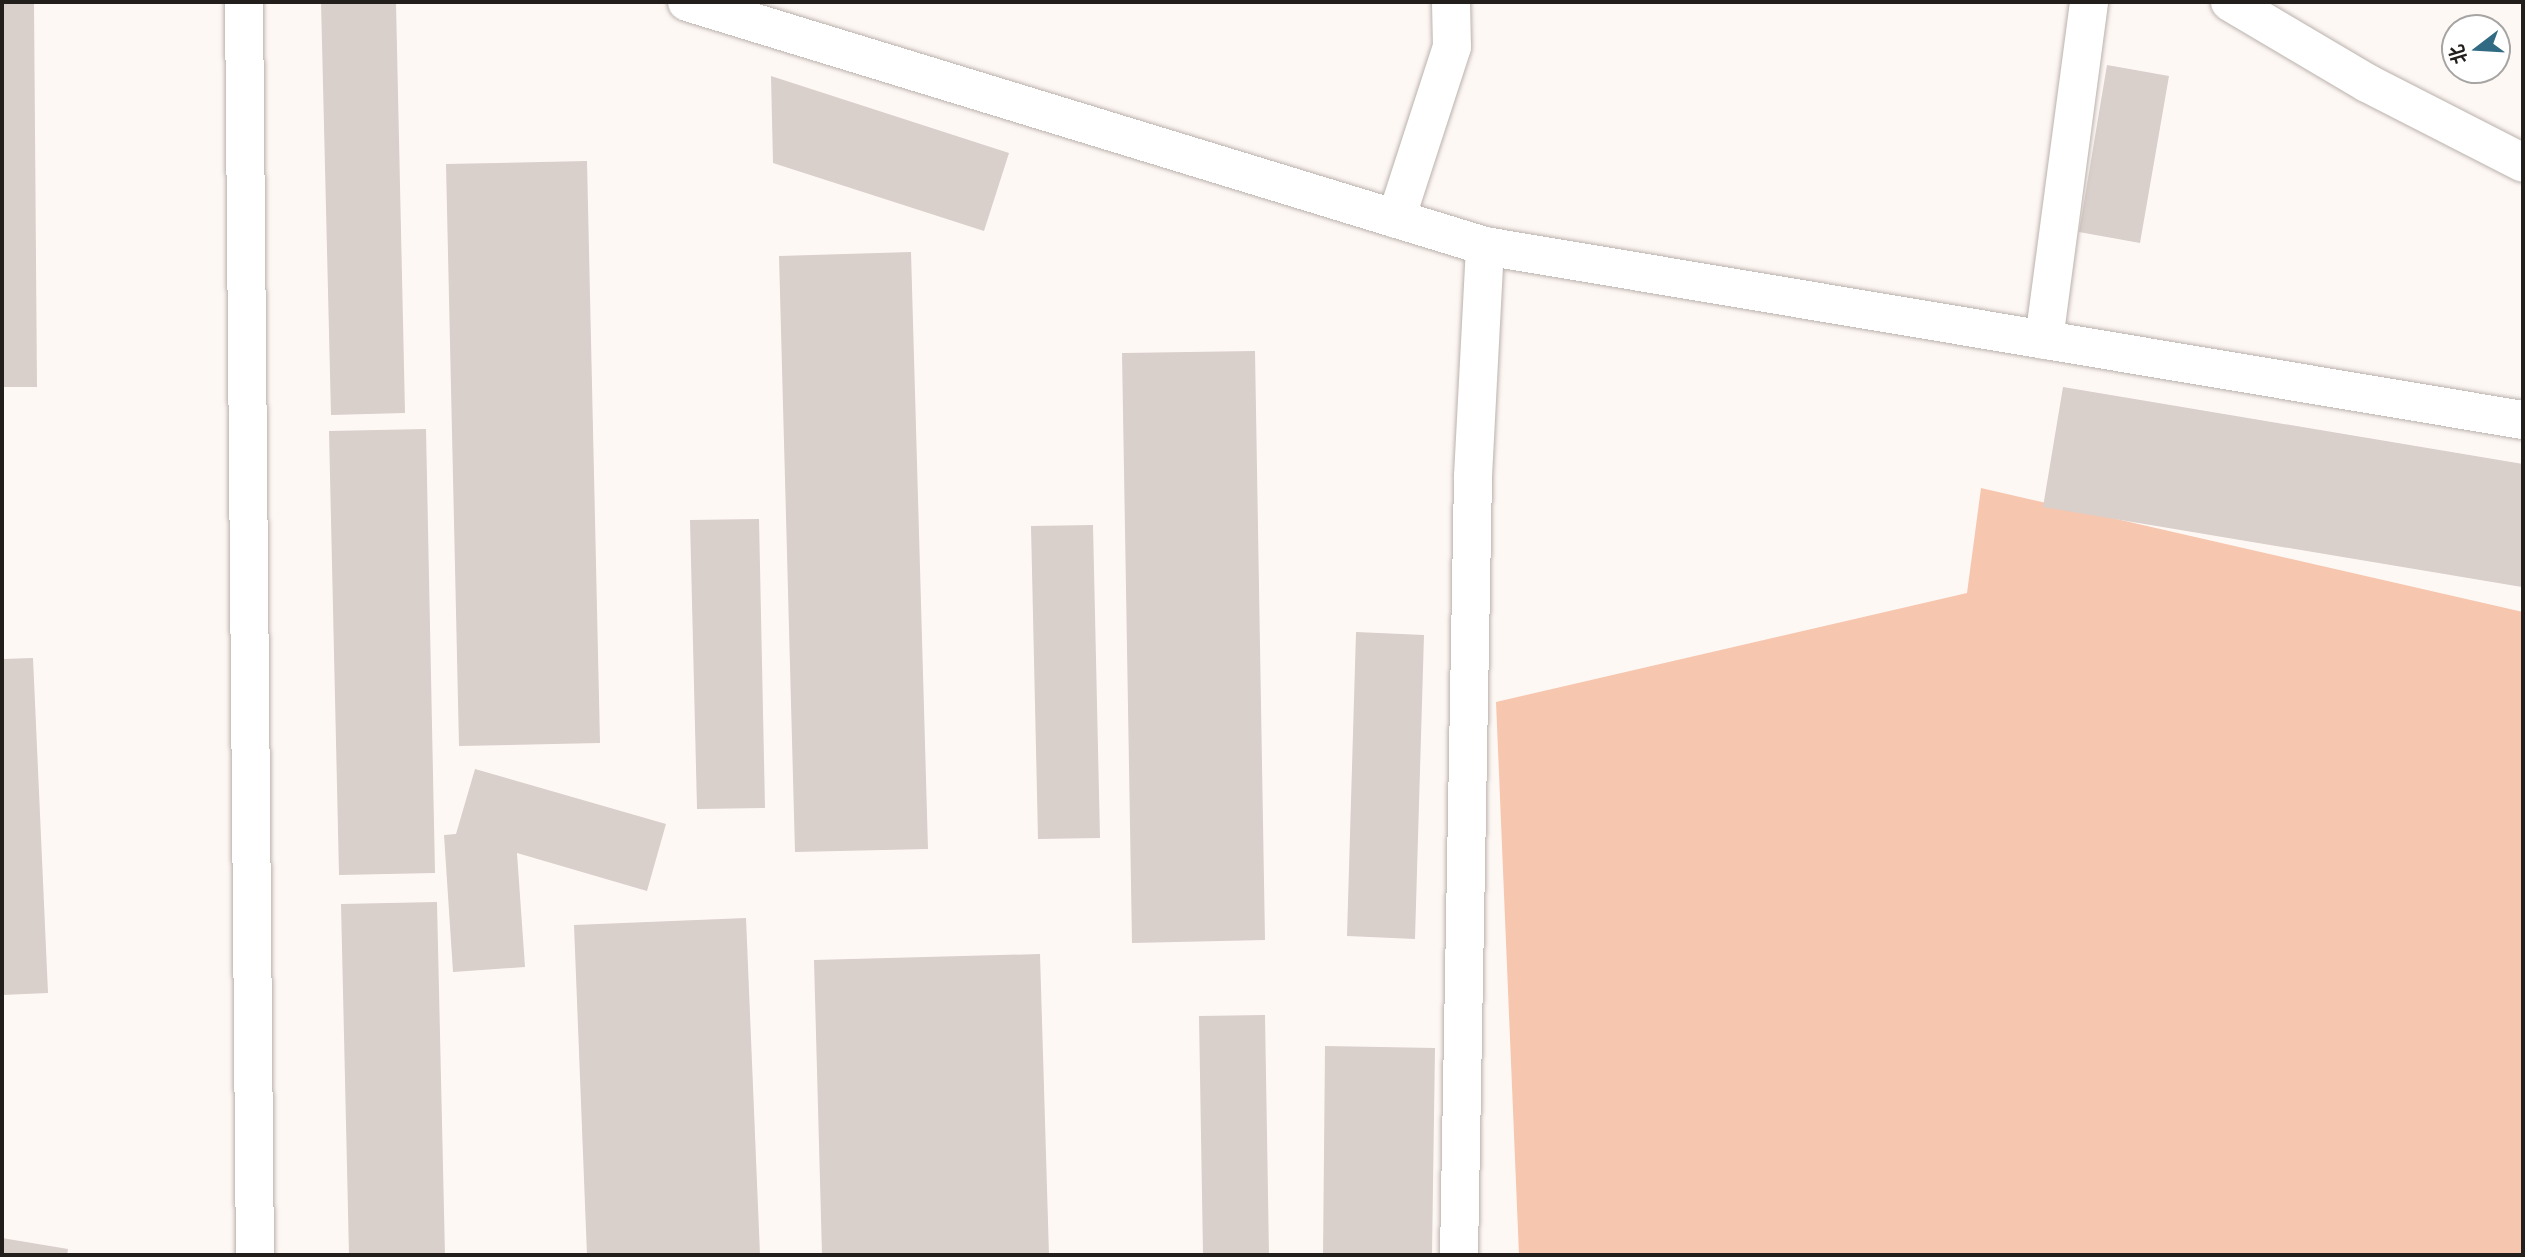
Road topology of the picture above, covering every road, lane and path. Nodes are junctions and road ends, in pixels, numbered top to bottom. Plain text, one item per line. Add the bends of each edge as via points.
1 (244, 2) edge
2 (687, 2) edge
3 (1451, 2) edge
4 (2089, 2) edge
5 (2230, 2) edge
6 (2523, 163) edge
7 (1396, 219) junction
8 (1485, 246) junction
9 (2044, 340) junction
10 (2523, 420) edge
11 (255, 1255) edge
12 (1459, 1255) edge

1 - 11 street
2 - 7 street
3 - 7 street via 1452,47
4 - 9 street
5 - 6 street via 2367,83
7 - 8 street
8 - 9 street
8 - 12 street via 1473,476
9 - 10 street

